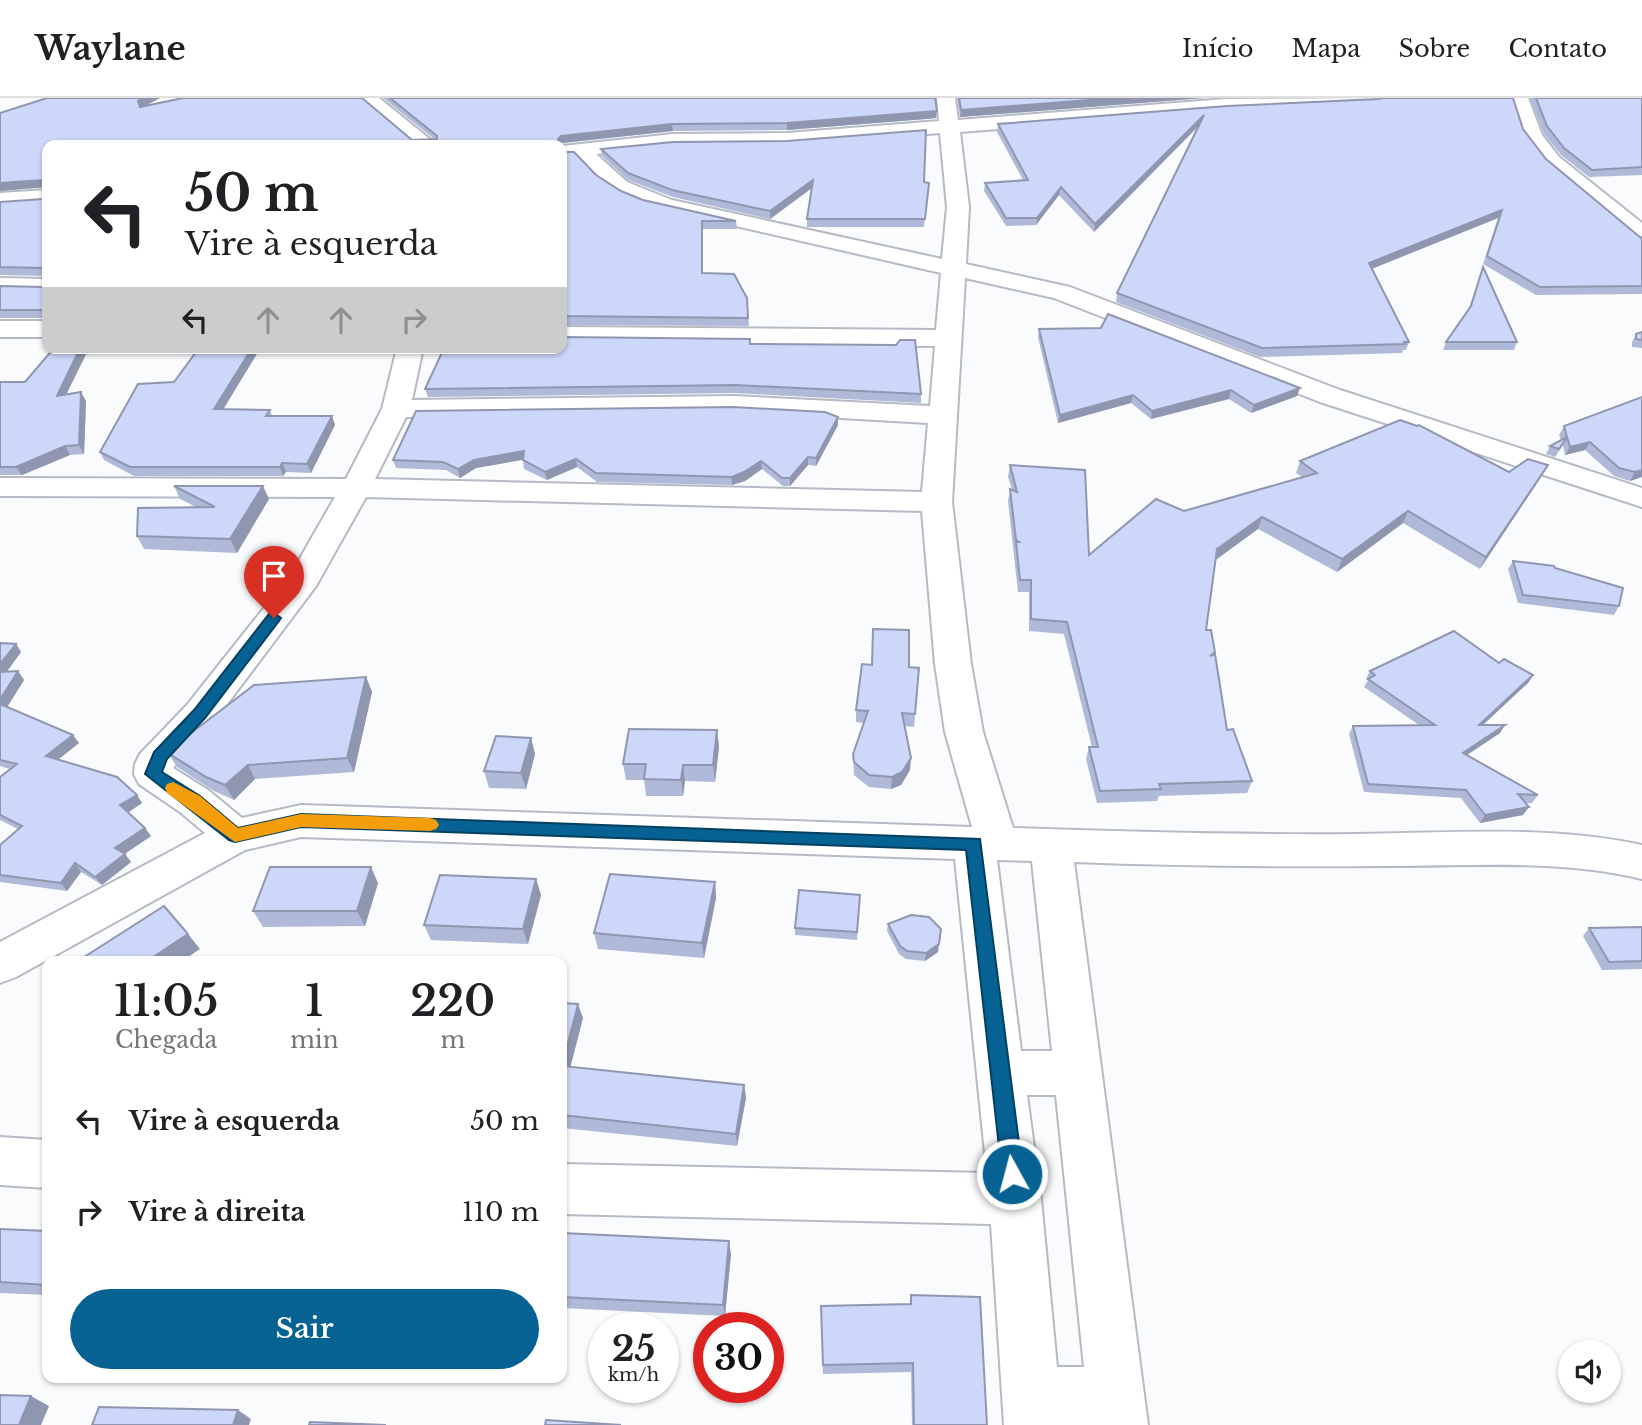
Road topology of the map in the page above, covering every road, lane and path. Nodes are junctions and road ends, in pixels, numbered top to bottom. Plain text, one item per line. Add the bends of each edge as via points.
1 (367, 98) edge
2 (1377, 98) edge
3 (1519, 98) edge
4 (1218, 102) edge
5 (947, 112) edge
6 (421, 140) edge
7 (572, 151) edge
8 (42, 197) edge
9 (0, 200) edge
10 (1642, 234) edge
11 (954, 268) junction
12 (0, 285) edge
13 (42, 286) edge
14 (42, 328) edge
15 (0, 329) edge
16 (567, 335) edge
17 (950, 338) junction
18 (410, 354) edge
19 (396, 409) junction
20 (943, 415) junction
21 (0, 487) edge
22 (356, 488) junction
23 (1642, 498) edge
24 (937, 502) junction
25 (235, 836) junction
26 (986, 844) junction
27 (1051, 846) junction
28 (1642, 862) edge
29 (0, 964) edge
30 (1000, 1072) junction
31 (1077, 1074) junction
32 (0, 1161) edge
33 (42, 1164) edge
34 (567, 1189) edge
35 (1015, 1199) junction
36 (1032, 1410) edge
37 (1117, 1410) edge

1 - 6 street
2 - 4 street
3 - 10 street via 1532,136 1552,161
4 - 5 street
5 - 7 street via 787,139 673,140
5 - 11 street via 958,206
7 - 11 street via 620,190 667,205
8 - 9 street
11 - 17 street
11 - 23 street via 1061,292 1330,396
12 - 13 street
14 - 15 street
16 - 17 street
17 - 20 street
18 - 19 street
19 - 20 street via 735,404
19 - 22 street
20 - 24 street
21 - 22 street
22 - 24 street
22 - 25 street via 304,579 200,714 155,764 153,774
24 - 26 street via 953,664
25 - 26 street via 301,821
25 - 29 street
26 - 27 street
26 - 30 street
27 - 28 street via 1219,851 1532,849 1602,853
27 - 31 street
30 - 31 street
30 - 35 street
31 - 37 street
32 - 33 street
34 - 35 street
35 - 36 street
36 - 37 street

